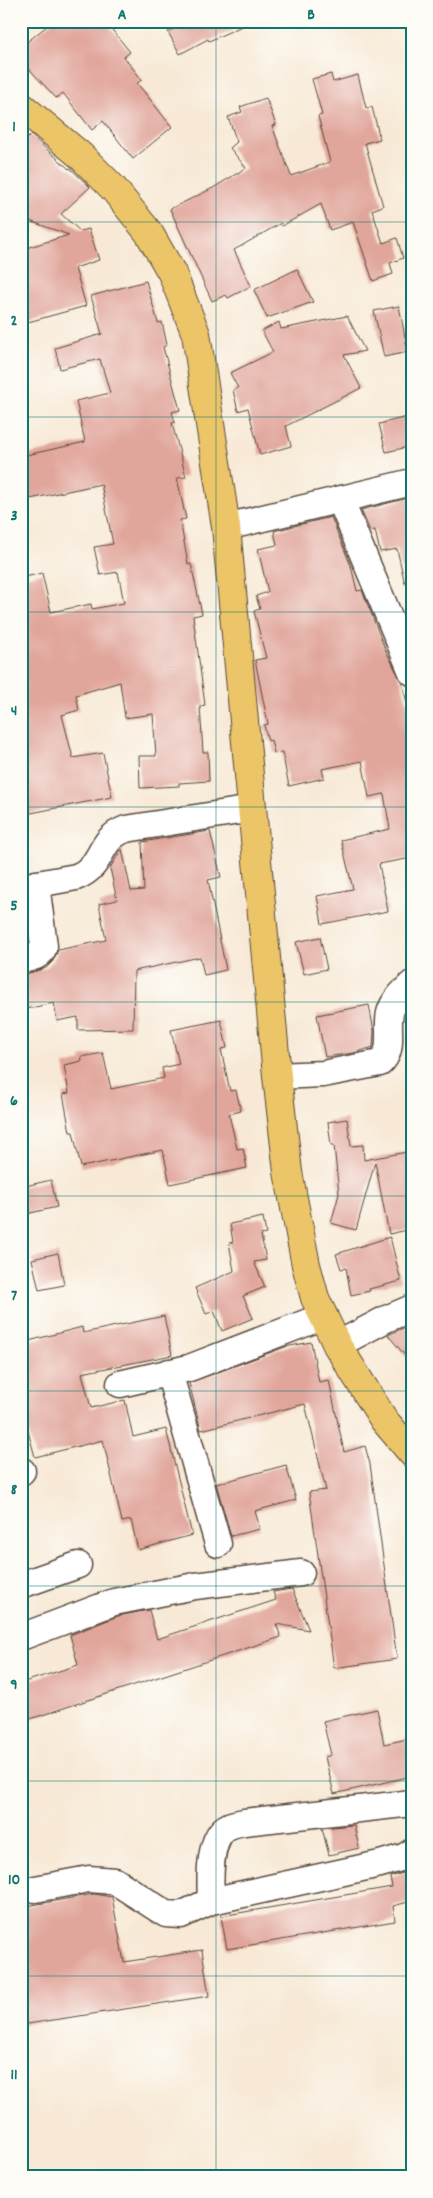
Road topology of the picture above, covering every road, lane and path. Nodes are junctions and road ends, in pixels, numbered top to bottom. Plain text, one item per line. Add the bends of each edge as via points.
1 (21, 106) edge
2 (412, 482) edge
3 (340, 499) junction
4 (226, 527) junction
5 (412, 672) edge
6 (252, 809) junction
7 (29, 886) edge
8 (21, 960) edge
9 (412, 984) edge
10 (277, 1076) junction
11 (412, 1308) edge
12 (324, 1316) junction
13 (337, 1345) junction
14 (169, 1372) junction
15 (120, 1384) dead end
16 (412, 1453) edge
17 (218, 1544) dead end
18 (78, 1565) dead end
19 (301, 1573) dead end
20 (21, 1584) edge
21 (21, 1638) edge
22 (412, 1803) edge
23 (412, 1852) edge
24 (35, 1889) dead end
25 (211, 1900) junction

1 - 4 highway via 82,156 113,188 150,233 172,273 196,334
2 - 3 street
3 - 4 street
3 - 5 street
4 - 6 highway
6 - 7 street via 126,829 110,837 98,861 85,874
6 - 10 highway
7 - 8 street via 44,946 37,956
9 - 10 street via 399,996 390,1012 388,1053 380,1063 323,1074
10 - 12 highway via 288,1172 306,1265
11 - 13 street
12 - 13 highway
12 - 14 street via 189,1368
13 - 16 highway via 384,1420
14 - 15 street
14 - 17 street
18 - 20 street
19 - 21 street via 194,1586 114,1602
22 - 25 street via 227,1826 215,1841 210,1876
23 - 25 street via 380,1864
24 - 25 street via 89,1879 115,1881 166,1914 181,1915

